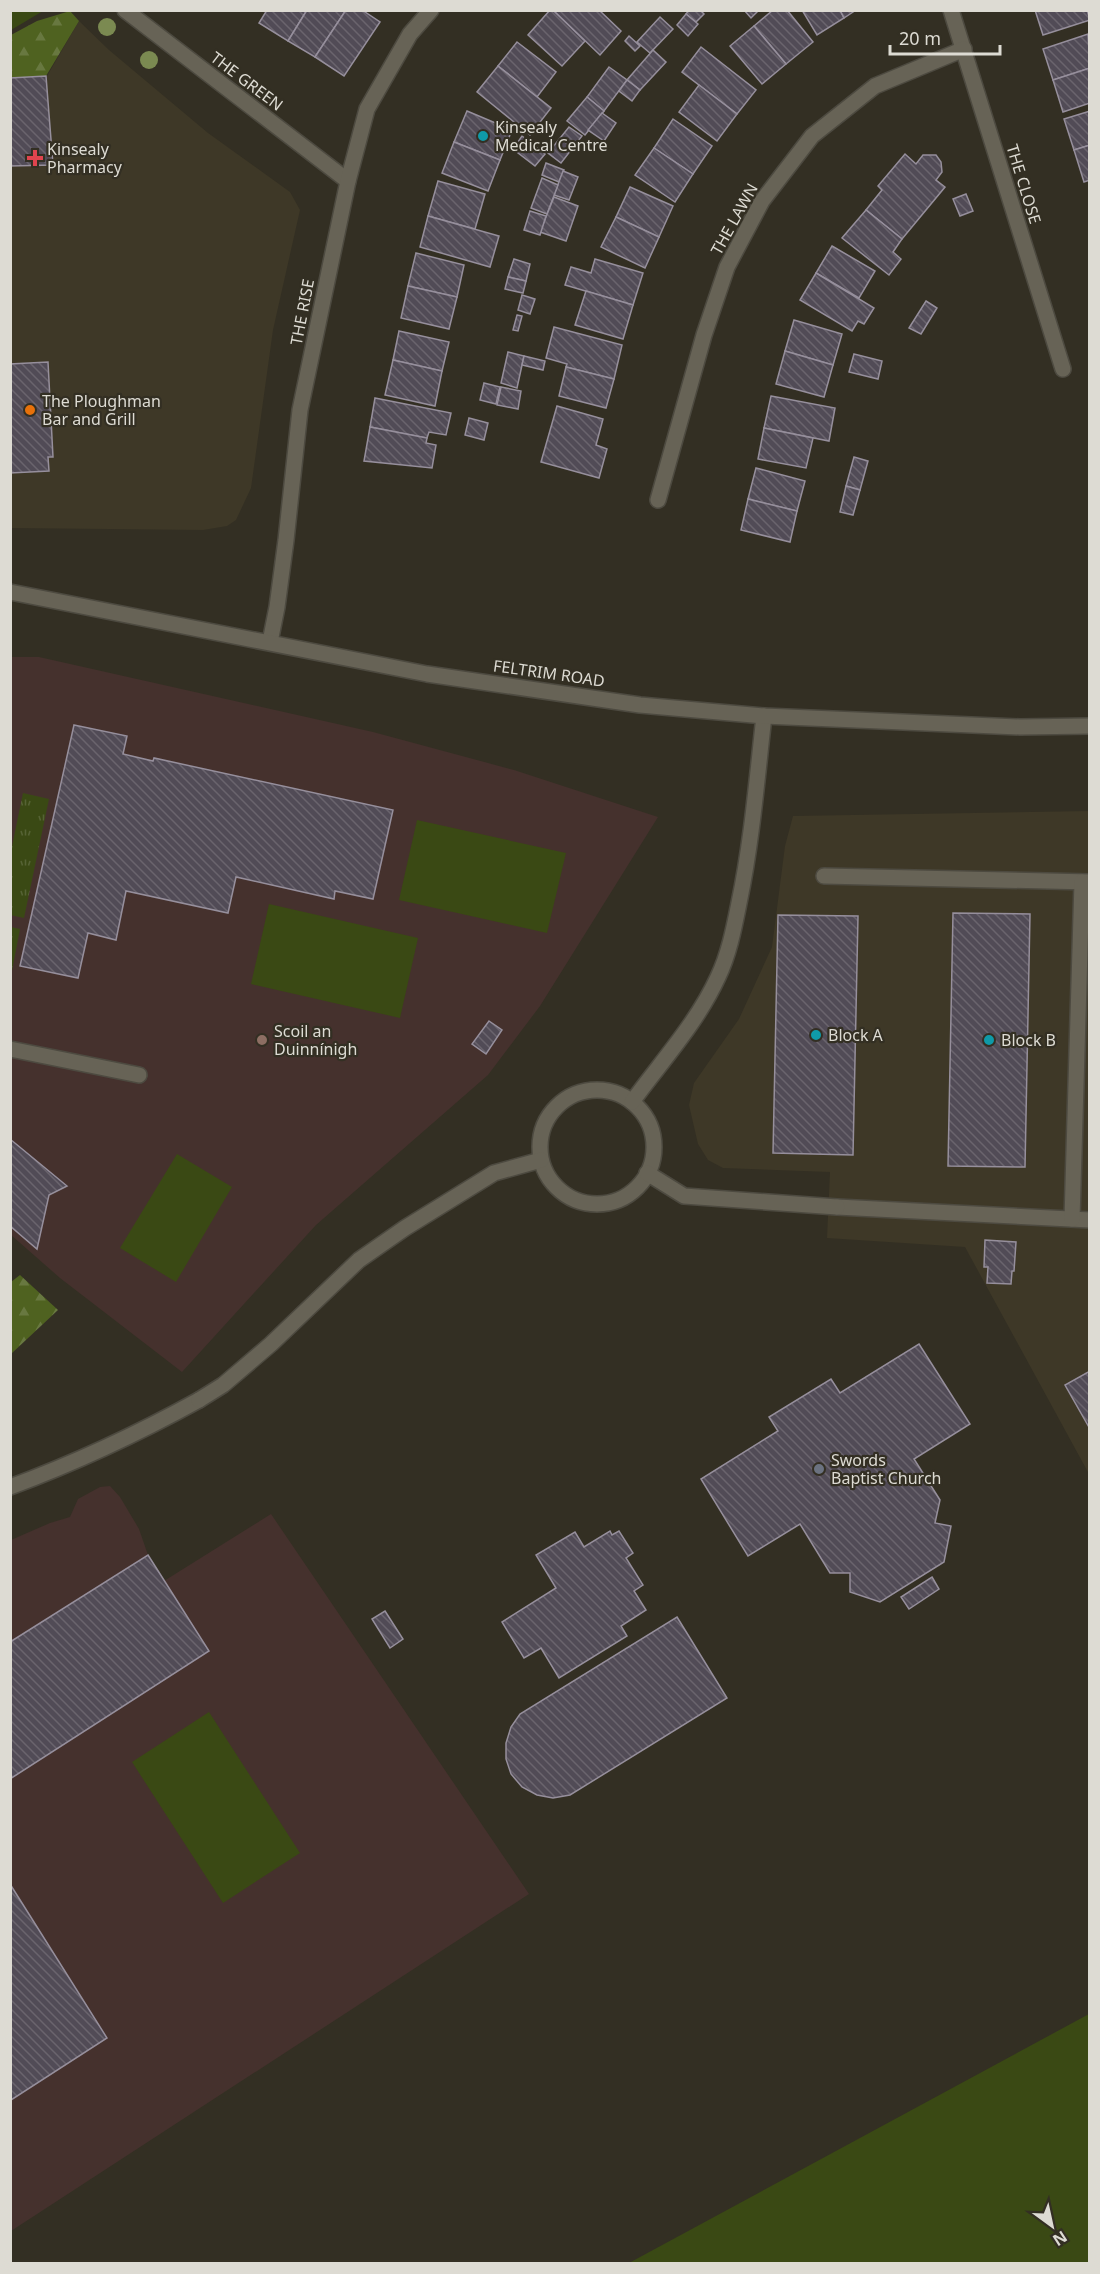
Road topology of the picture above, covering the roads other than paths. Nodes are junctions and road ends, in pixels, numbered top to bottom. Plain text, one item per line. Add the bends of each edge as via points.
1 (124, 10) edge
2 (431, 10) edge
3 (951, 10) edge
4 (963, 49) junction
5 (348, 181) junction
6 (1063, 369) dead end
7 (658, 500) dead end
8 (10, 592) edge
9 (270, 642) junction
10 (764, 716) junction
11 (1089, 726) edge
12 (824, 876) dead end
13 (1086, 882) edge
14 (10, 1049) edge
15 (139, 1076) dead end
16 (632, 1102) junction
17 (541, 1160) junction
18 (647, 1173) junction
19 (1072, 1219) junction
20 (1089, 1220) edge
21 (10, 1487) edge

1 - 5 street, THE GREEN
2 - 5 street, THE RISE via 410,34 367,109
3 - 4 street, THE CLOSE
4 - 6 street, THE CLOSE
4 - 7 street, THE LAWN via 875,86 812,136 762,201 727,267 704,334
5 - 9 street, THE RISE via 300,410
8 - 9 street, FELTRIM ROAD
9 - 10 street, FELTRIM ROAD via 427,674 640,705
10 - 11 street, FELTRIM ROAD via 1020,728
10 - 16 street via 747,860 728,949 718,978 695,1017
12 - 13 street
13 - 19 street
14 - 15 street
16 - 17 street via 599,1090 566,1099 543,1125 539,1142
16 - 18 street via 645,1116 652,1135 653,1155
17 - 18 street via 557,1188 586,1203 621,1198 636,1188
17 - 21 street via 494,1173 359,1260 271,1344 199,1400 45,1475
18 - 19 street via 684,1196
19 - 20 street

